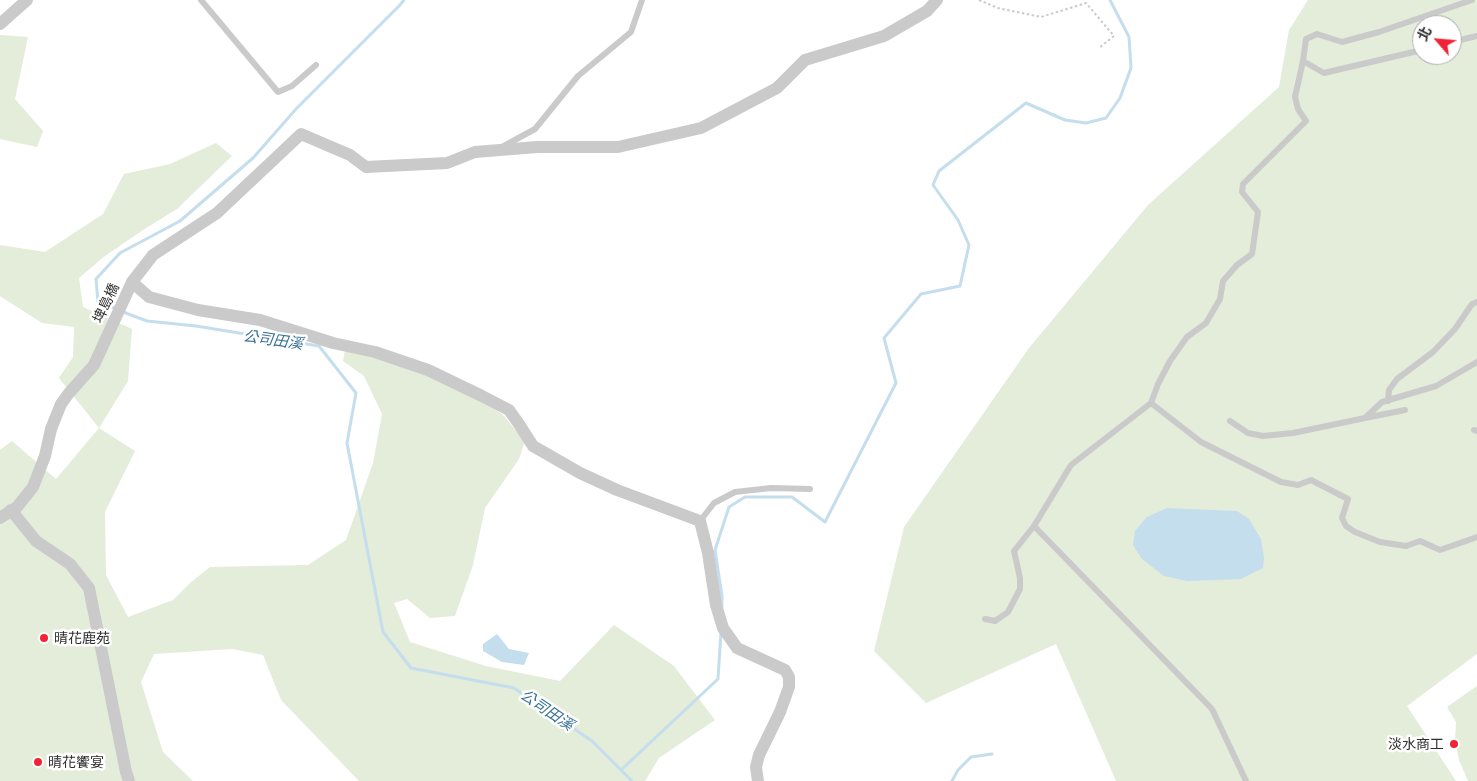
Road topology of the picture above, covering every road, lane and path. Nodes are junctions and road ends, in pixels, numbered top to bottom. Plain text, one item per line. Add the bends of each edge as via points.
1 (27, 0) edge
2 (201, 0) edge
3 (642, 0) edge
4 (937, 0) edge
5 (979, 0) edge
6 (1472, 0) edge
7 (0, 24) edge
8 (1477, 36) edge
9 (1462, 40) edge
10 (1099, 48) dead end
11 (1412, 52) edge
12 (1303, 62) junction
13 (316, 65) dead end
14 (494, 151) junction
15 (132, 282) junction
16 (1477, 302) edge
17 (1477, 362) edge
18 (1388, 401) junction
19 (1151, 403) junction
20 (1405, 410) dead end
21 (1365, 418) junction
22 (1230, 421) dead end
23 (810, 489) dead end
24 (11, 510) junction
25 (0, 518) edge
26 (700, 521) junction
27 (1034, 526) junction
28 (1477, 537) edge
29 (985, 619) dead end
30 (129, 781) edge
31 (758, 781) edge
32 (1246, 781) edge

1 - 7 street
2 - 13 lane via 278,92 292,86
3 - 14 lane via 631,32 578,76 535,129
4 - 14 street via 927,11 884,36 805,60 777,88 702,128 618,147 537,147
5 - 10 path via 998,8 1041,17 1086,3 1114,36
6 - 12 lane via 1342,42 1317,34 1306,39
8 - 9 lane
11 - 12 lane via 1324,73
12 - 19 lane via 1295,97 1306,121 1243,184 1242,192 1258,212 1252,254 1223,281 1220,299 1206,323 1187,337 1170,361
14 - 15 street, 埤島橋 via 475,152 447,163 366,167 350,155 301,134 217,213 153,255
15 - 24 street, 埤島橋 via 94,365 61,404 33,487
15 - 26 street via 149,297 198,310 260,320 428,370 509,410 533,446 580,473
16 - 18 lane via 1433,352 1397,379 1389,390
17 - 18 lane via 1436,386
18 - 21 lane via 1382,402
19 - 27 lane via 1071,465
19 - 28 lane via 1201,442 1281,482 1298,485 1311,480 1348,499 1342,518 1346,526 1355,532 1380,542 1406,546 1420,541 1440,550
20 - 21 lane
21 - 22 lane via 1263,436 1248,433
23 - 26 lane via 771,488 735,492 714,503
24 - 25 street, 埤島橋
24 - 30 street via 36,541 70,564 89,588
26 - 31 street via 723,628 737,648 785,670 789,677 780,712 759,755 756,767
27 - 29 lane via 1014,551 1020,589 1008,612 995,621
27 - 32 lane via 1212,709

